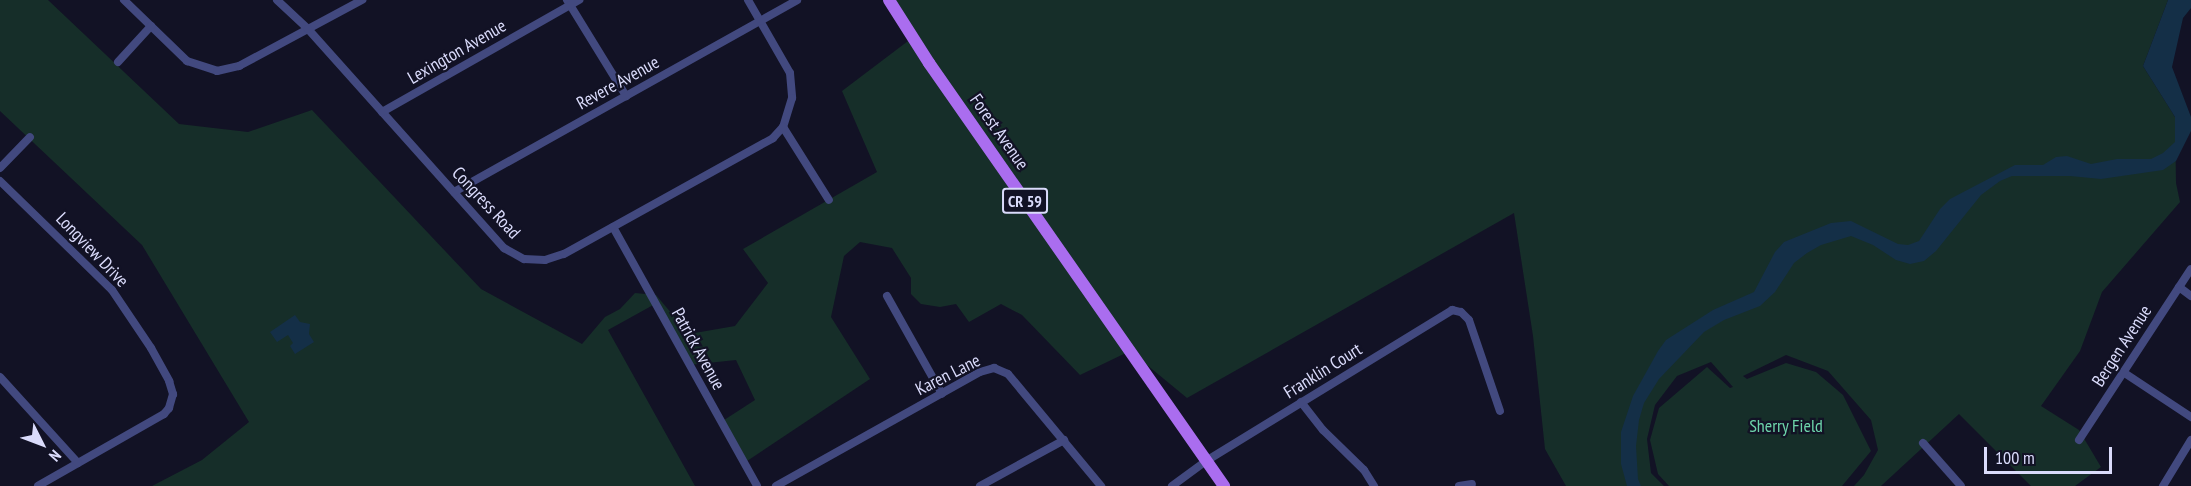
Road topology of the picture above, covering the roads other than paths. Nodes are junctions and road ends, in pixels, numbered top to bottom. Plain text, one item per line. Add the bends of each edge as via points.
1 (124, 0) edge
2 (278, 0) edge
3 (362, 0) edge
4 (579, 0) edge
5 (748, 0) edge
6 (796, 0) edge
7 (889, 0) edge
8 (568, 2) edge
9 (760, 20) junction
10 (151, 26) junction
11 (308, 29) junction
12 (118, 62) dead end
13 (626, 96) junction
14 (382, 112) junction
15 (783, 127) junction
16 (30, 137) dead end
17 (0, 168) edge
18 (0, 180) edge
19 (454, 192) junction
20 (829, 200) dead end
21 (613, 227) junction
22 (2191, 269) edge
23 (2179, 287) junction
24 (887, 296) dead end
25 (2191, 296) edge
26 (2123, 372) junction
27 (0, 377) edge
28 (942, 393) junction
29 (1301, 402) junction
30 (1500, 411) dead end
31 (2191, 417) edge
32 (1064, 440) junction
33 (2079, 440) dead end
34 (2191, 440) edge
35 (1923, 443) dead end
36 (1206, 461) junction
37 (78, 463) junction
38 (1472, 484) dead end
39 (38, 486) edge
40 (758, 486) edge
41 (776, 486) edge
42 (980, 486) edge
43 (1101, 486) edge
44 (1172, 486) edge
45 (1224, 486) edge
46 (1374, 486) edge
47 (1459, 486) edge
48 (1961, 486) edge
49 (2163, 486) edge

1 - 10 street
2 - 11 street, Congress Road
3 - 11 street
4 - 8 street, Lexington Avenue
5 - 9 street
6 - 9 street, Revere Avenue
7 - 36 main road, Forest Avenue / CR 59
8 - 13 street
8 - 14 street, Lexington Avenue
9 - 13 street, Revere Avenue
9 - 15 street via 790,73 792,98
10 - 11 street via 187,62 217,71 239,66
10 - 12 street
11 - 14 street, Congress Road
13 - 19 street, Revere Avenue
14 - 19 street, Congress Road
15 - 20 street
15 - 21 street, Congress Road via 772,138
16 - 17 street
18 - 37 street, Longview Drive via 100,277 123,305 172,387 172,401 164,414
19 - 21 street, Congress Road via 504,248 524,259 554,258
21 - 40 street, Patrick Avenue
22 - 23 street, Bergen Avenue
23 - 25 street
23 - 26 street, Bergen Avenue
24 - 28 street
26 - 31 street
26 - 33 street, Bergen Avenue
27 - 37 street
28 - 32 street, Karen Lane via 987,369 1002,370
28 - 41 street, Karen Lane
29 - 30 street, Franklin Court via 1447,311 1458,311 1468,320
29 - 36 street, Franklin Court
29 - 46 street
32 - 42 street
32 - 43 street, Karen Lane
34 - 49 street
35 - 48 street
36 - 44 street, Franklin Court
36 - 45 main road, CR 59
37 - 39 street
38 - 47 street

